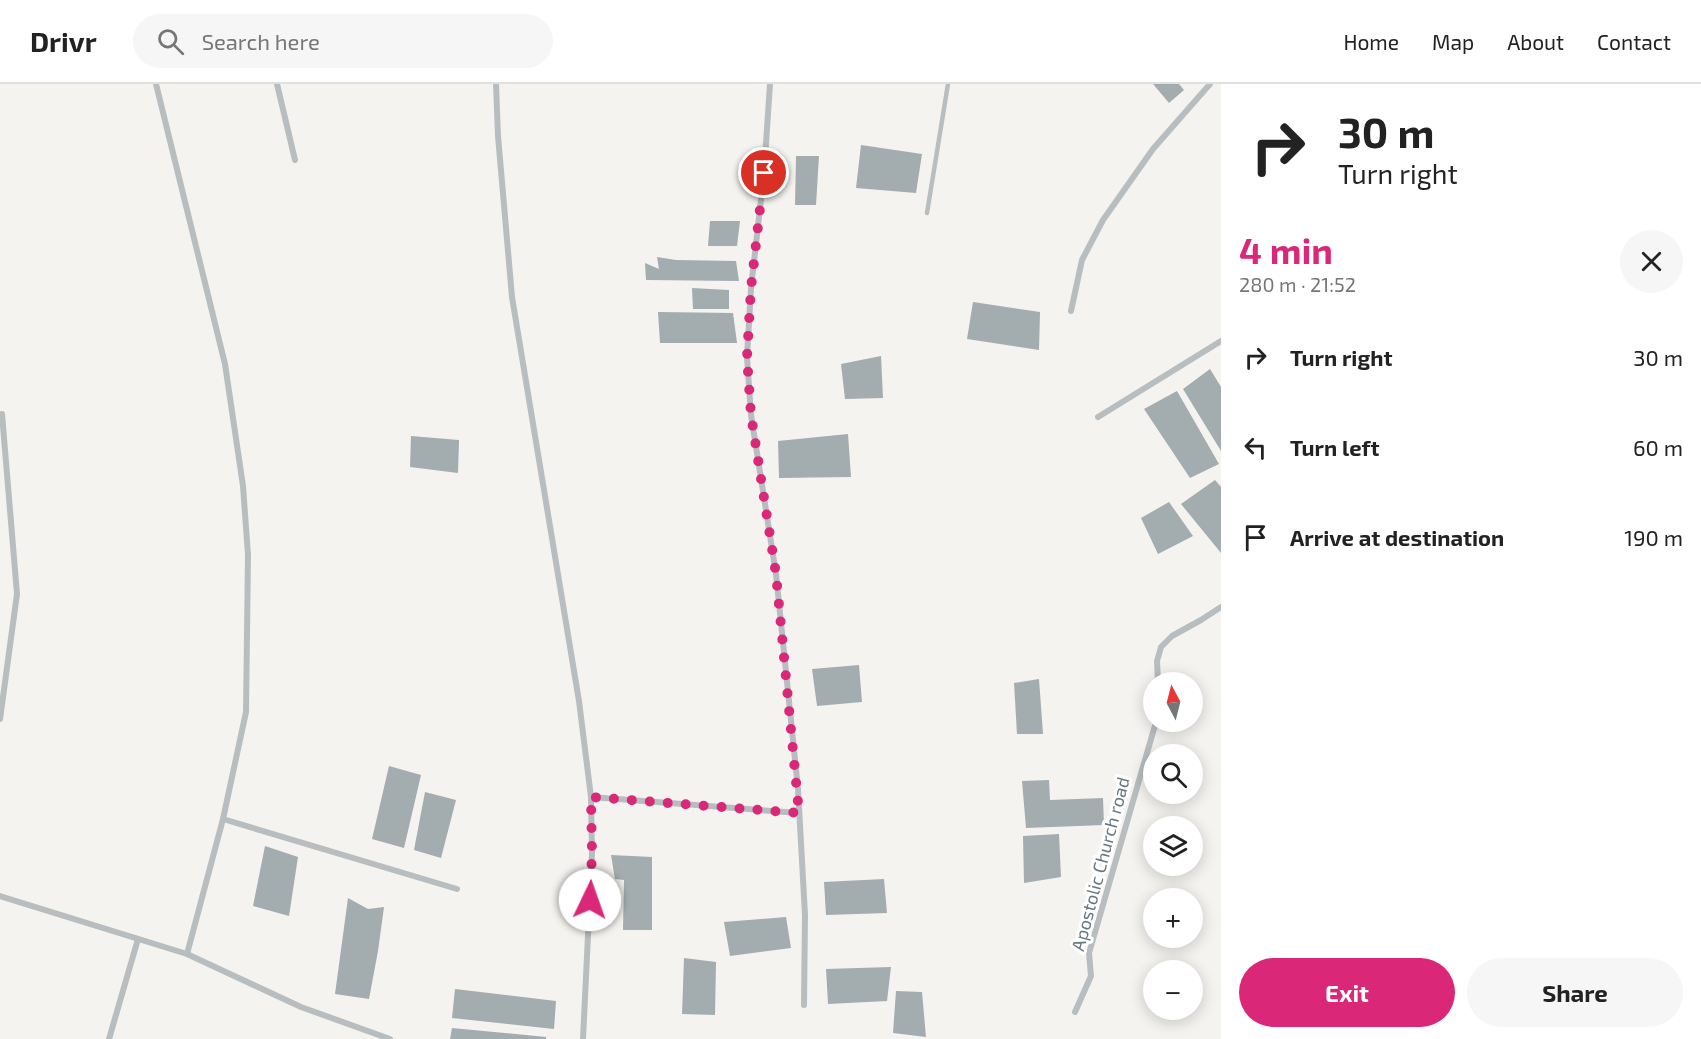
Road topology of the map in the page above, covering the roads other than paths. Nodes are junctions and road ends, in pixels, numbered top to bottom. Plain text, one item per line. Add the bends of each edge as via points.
1 (156, 84) edge
2 (277, 84) edge
3 (496, 84) edge
4 (770, 84) edge
5 (948, 84) edge
6 (1210, 84) edge
7 (295, 160) dead end
8 (927, 213) dead end
9 (1071, 311) dead end
10 (1221, 341) edge
11 (2, 414) dead end
12 (1098, 417) dead end
13 (1221, 607) edge
14 (1158, 672) edge
15 (0, 719) edge
16 (1153, 732) edge
17 (591, 797) junction
18 (799, 813) junction
19 (223, 819) junction
20 (457, 889) dead end
21 (0, 896) edge
22 (138, 939) junction
23 (187, 954) junction
24 (804, 1005) dead end
25 (1075, 1012) dead end
26 (109, 1039) edge
27 (390, 1039) edge
28 (583, 1039) edge

1 - 19 street via 225,364 243,486 248,555 246,712
2 - 7 street
3 - 17 street via 512,297 579,701
4 - 18 street via 747,357 751,415 776,574
5 - 8 lane
6 - 9 street via 1153,148 1103,220 1082,260
10 - 12 street
11 - 15 street via 16,594
13 - 14 street via 1172,636 1161,647
16 - 25 street, Apostolic Church road via 1089,953 1091,976
17 - 18 street
17 - 28 street
18 - 24 street via 805,915
19 - 20 street
19 - 23 street
21 - 22 street
22 - 23 street
22 - 26 street
23 - 27 street via 301,1007

